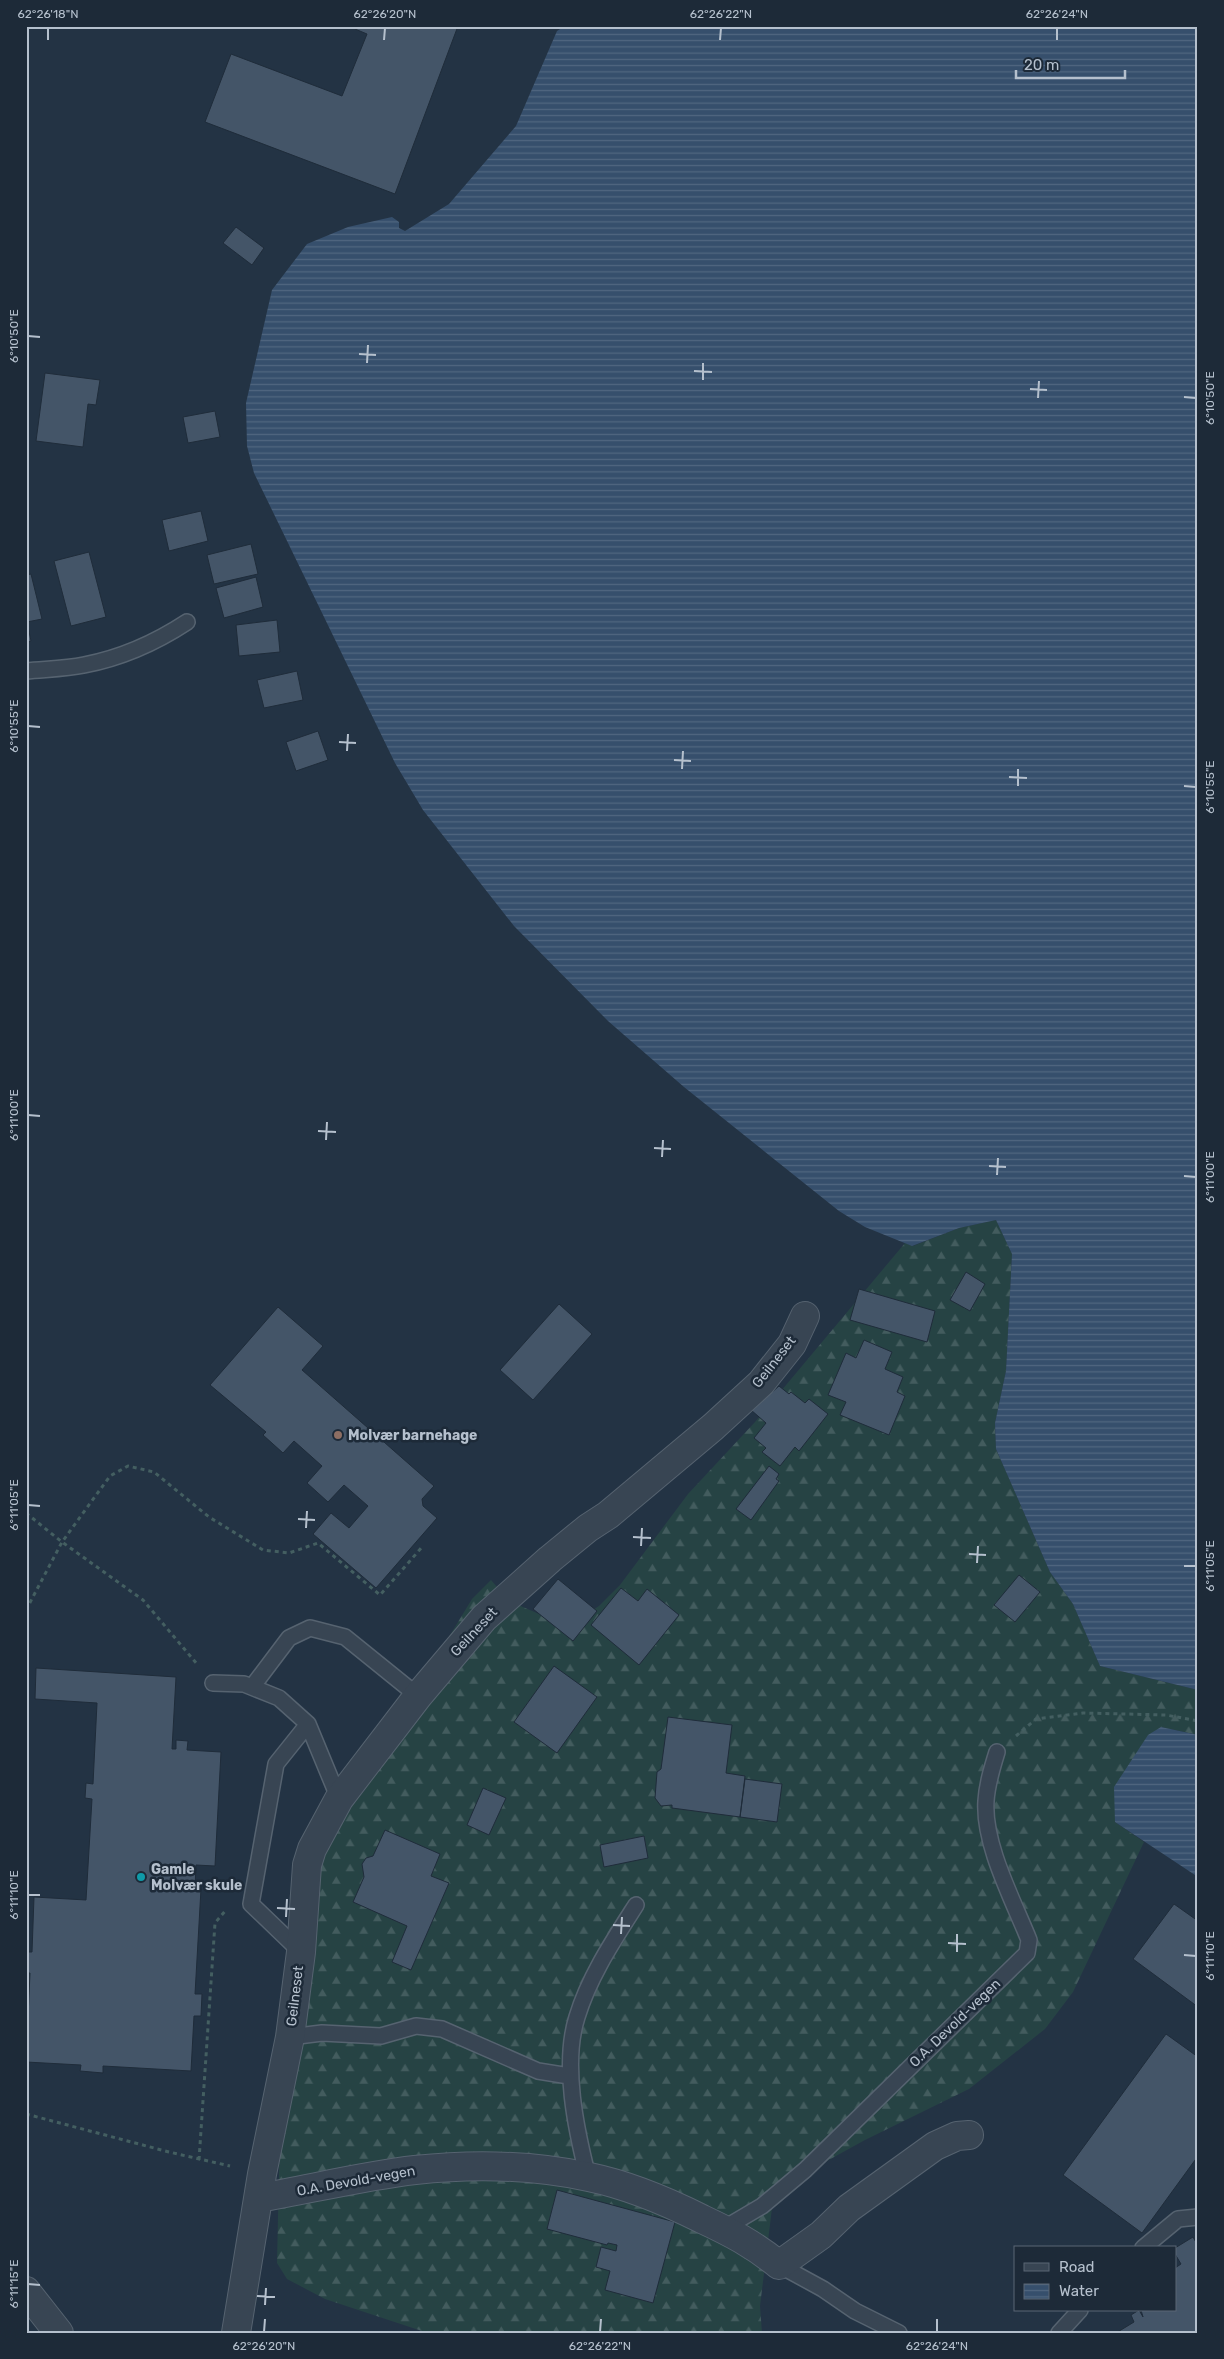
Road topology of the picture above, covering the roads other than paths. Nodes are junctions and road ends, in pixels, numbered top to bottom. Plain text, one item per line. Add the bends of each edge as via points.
1 (187, 622) dead end
2 (26, 671) edge
3 (805, 1316) dead end
4 (213, 1683) road end
5 (252, 1687) junction
6 (418, 1696) junction
7 (308, 1724) junction
8 (997, 1752) road end
9 (339, 1799) junction
10 (636, 1905) dead end
11 (301, 1952) junction
12 (290, 2037) junction
13 (569, 2076) junction
14 (969, 2135) dead end
15 (588, 2177) junction
16 (261, 2186) junction
17 (1198, 2217) edge
18 (723, 2229) junction
19 (1146, 2246) edge
20 (779, 2265) junction
21 (26, 2291) edge
22 (1078, 2312) edge
23 (59, 2333) edge
24 (236, 2333) edge
25 (899, 2333) edge
26 (1059, 2333) edge

1 - 2 lane via 135,651 84,665
3 - 6 street, Geilneset via 792,1344 760,1383 713,1427 550,1559 484,1618
4 - 5 lane
5 - 6 lane via 289,1638 310,1628 345,1637
5 - 7 lane via 279,1698
6 - 9 street, Geilneset
7 - 9 lane
7 - 11 lane via 276,1764 251,1904
8 - 18 lane, O.A. Devold-vegen via 988,1781 986,1818 994,1853 1029,1940 1027,1953 805,2170 762,2206
9 - 11 street, Geilneset via 307,1864
10 - 13 lane via 604,1955 583,1999 576,2019
11 - 12 street, Geilneset
12 - 13 lane, Geilneset via 322,2033 381,2036 416,2026 442,2029 538,2071
12 - 16 street, Geilneset
13 - 15 lane
14 - 20 street via 957,2136 935,2146 849,2208 821,2235
15 - 16 street, O.A. Devold-vegen via 475,2166
15 - 18 street, O.A. Devold-vegen via 673,2205
16 - 24 street
17 - 19 lane via 1178,2219
18 - 20 street, O.A. Devold-vegen via 755,2245
20 - 25 lane, O.A. Devold-vegen via 855,2311
21 - 23 street
22 - 26 lane

